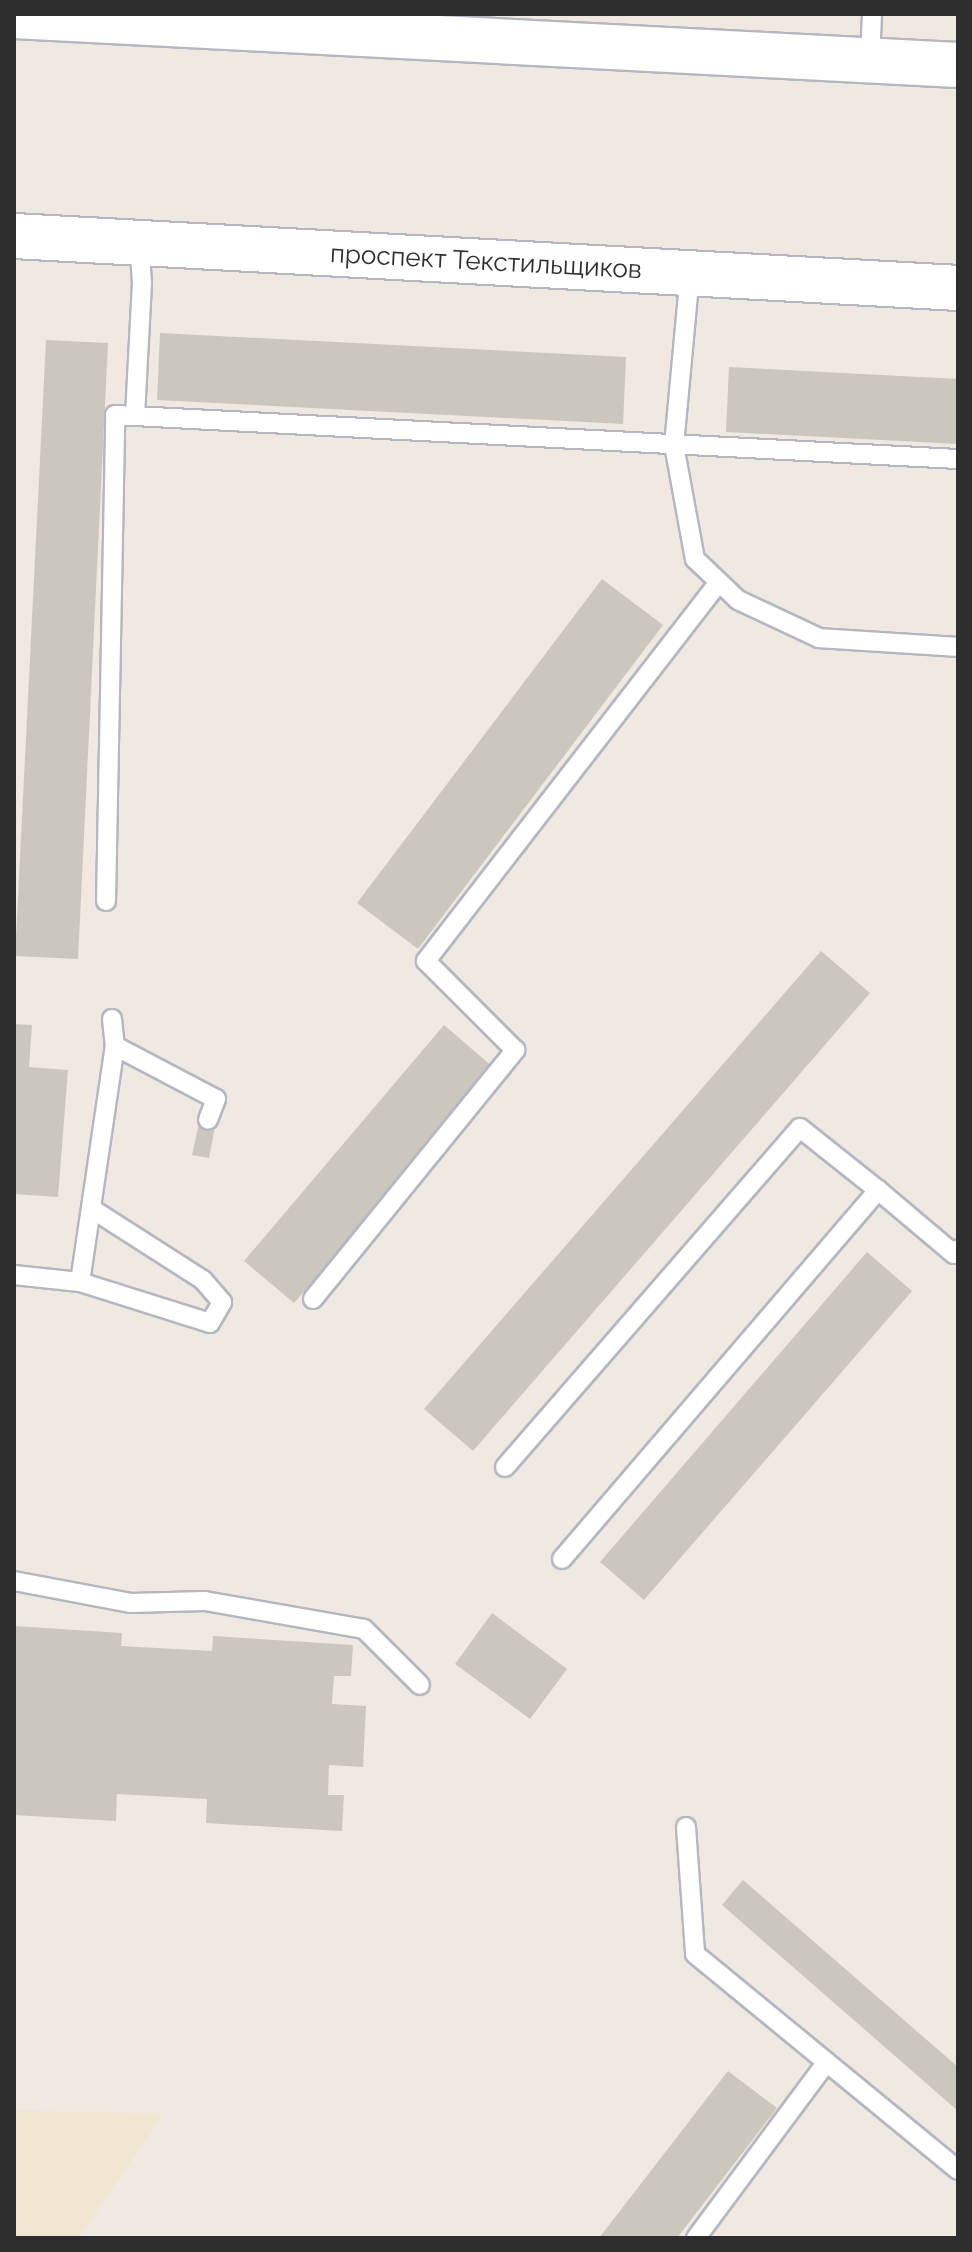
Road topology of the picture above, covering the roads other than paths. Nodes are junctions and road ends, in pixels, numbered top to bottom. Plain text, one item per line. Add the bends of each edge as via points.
1 (872, 14) edge
2 (14, 16) edge
3 (870, 60) junction
4 (958, 65) edge
5 (14, 236) edge
6 (139, 243) junction
7 (690, 273) junction
8 (958, 288) edge
9 (135, 416) junction
10 (674, 445) junction
11 (958, 459) edge
12 (719, 582) junction
13 (958, 647) edge
14 (106, 901) dead end
15 (112, 1019) dead end
16 (115, 1046) junction
17 (208, 1120) dead end
18 (878, 1190) junction
19 (95, 1211) junction
20 (958, 1249) edge
21 (14, 1275) edge
22 (80, 1282) junction
23 (313, 1299) dead end
24 (505, 1467) dead end
25 (562, 1559) dead end
26 (14, 1581) edge
27 (420, 1685) dead end
28 (686, 1827) dead end
29 (825, 2064) junction
30 (958, 2170) edge
31 (696, 2238) edge

1 - 3 lane
2 - 3 main road
3 - 4 main road
5 - 6 main road, проспект Текстильщиков
6 - 7 main road, проспект Текстильщиков
6 - 9 lane
7 - 8 main road, проспект Текстильщиков
7 - 10 lane
9 - 10 lane
9 - 14 lane via 115,415
10 - 11 lane
10 - 12 lane via 695,559
12 - 13 lane via 738,600 819,638
12 - 23 lane via 426,961 515,1050
15 - 16 lane
16 - 17 lane via 216,1099
16 - 19 lane
18 - 20 lane via 954,1254
18 - 24 lane via 800,1128
18 - 25 lane
19 - 22 lane
19 - 22 lane via 203,1280 222,1302 210,1323
21 - 22 lane
26 - 27 lane via 130,1603 205,1601 364,1629
28 - 29 lane via 695,1954
29 - 30 lane
29 - 31 lane

